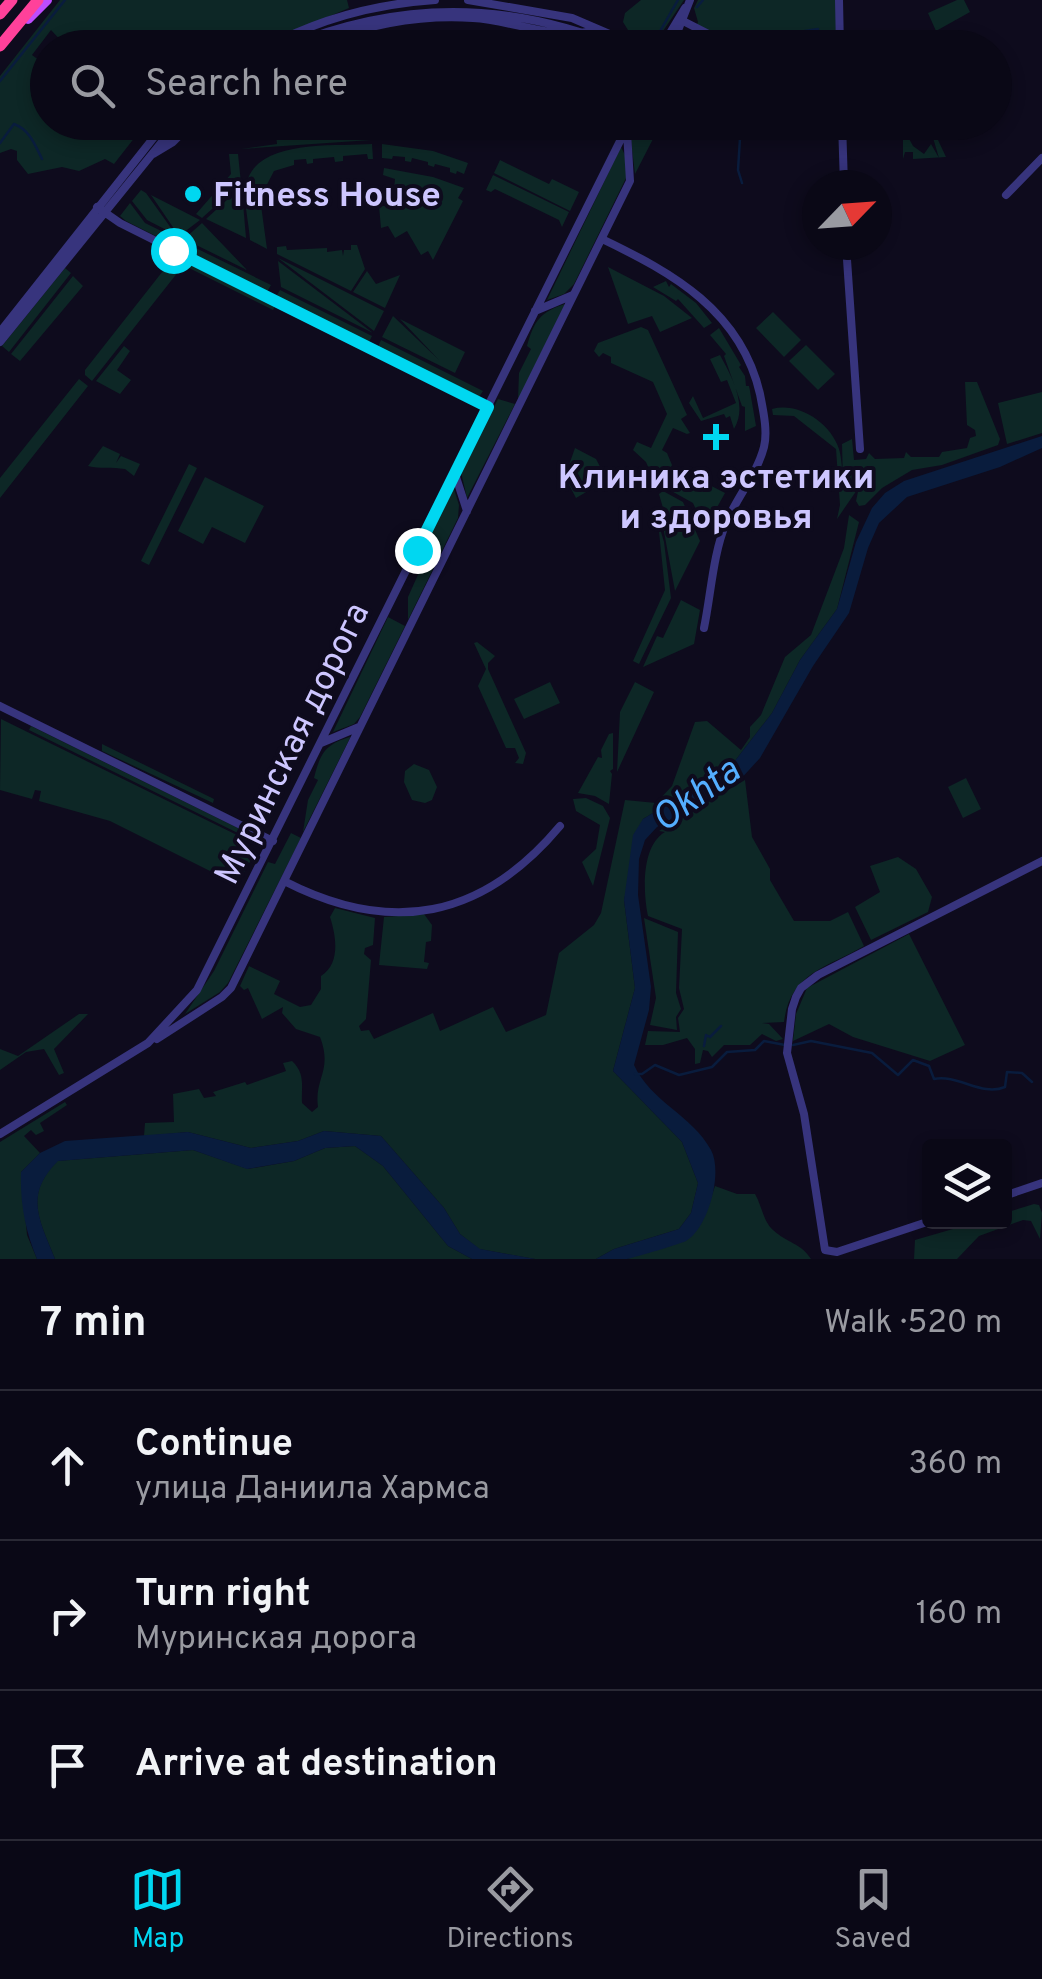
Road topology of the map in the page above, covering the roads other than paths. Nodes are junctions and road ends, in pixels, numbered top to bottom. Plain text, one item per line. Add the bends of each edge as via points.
1 (12, 0) edge
2 (38, 0) edge
3 (47, 0) edge
4 (435, 0) edge
5 (468, 0) edge
6 (839, 0) edge
7 (505, 2) edge
8 (688, 2) edge
9 (0, 14) edge
10 (683, 21) junction
11 (303, 30) edge
12 (330, 30) edge
13 (358, 30) edge
14 (545, 30) edge
15 (580, 30) edge
16 (600, 30) edge
17 (672, 30) edge
18 (679, 30) edge
19 (701, 30) edge
20 (840, 30) edge
21 (0, 48) edge
22 (153, 140) edge
23 (163, 140) edge
24 (176, 140) edge
25 (620, 140) edge
26 (626, 140) edge
27 (843, 140) edge
28 (149, 157) junction
29 (1042, 158) edge
30 (844, 170) edge
31 (1006, 196) dead end
32 (101, 210) junction
33 (602, 239) junction
34 (847, 260) edge
35 (574, 294) junction
36 (535, 310) junction
37 (0, 332) edge
38 (0, 342) edge
39 (488, 407) junction
40 (860, 449) dead end
41 (455, 474) junction
42 (467, 511) junction
43 (704, 628) dead end
44 (0, 706) edge
45 (360, 727) junction
46 (322, 743) junction
47 (560, 826) dead end
48 (273, 841) junction
49 (1042, 861) edge
50 (284, 881) junction
51 (148, 1043) junction
52 (0, 1134) edge
53 (1042, 1183) edge
54 (1012, 1193) edge
55 (922, 1224) edge

1 - 9 highway
2 - 21 highway
3 - 21 main road
4 - 11 street via 354,12
5 - 7 street
6 - 20 street
7 - 16 street
8 - 10 street
8 - 17 street
10 - 18 street
10 - 19 street
12 - 15 street via 444,7
13 - 14 street via 444,18
22 - 32 street
23 - 28 street
24 - 28 street
25 - 36 street, Муринская дорога
26 - 33 street via 630,181
27 - 30 street
28 - 32 street
29 - 31 street
32 - 37 street
32 - 38 street
32 - 39 street
33 - 35 street
33 - 43 street via 697,292 755,361 764,447 724,526
34 - 40 street
35 - 36 street
35 - 42 street
36 - 39 street, Муринская дорога
39 - 41 street, Муринская дорога
41 - 42 street
41 - 46 street, Муринская дорога
42 - 45 street
44 - 48 street
45 - 46 street
45 - 50 street
46 - 48 street, Муринская дорога
47 - 50 street via 499,882 432,910 356,910
48 - 51 street, Муринская дорога via 210,969
49 - 55 street via 808,981 792,1009 787,1053 804,1114 825,1250
50 - 51 street via 227,993
51 - 52 street, Муринская дорога
53 - 54 street

